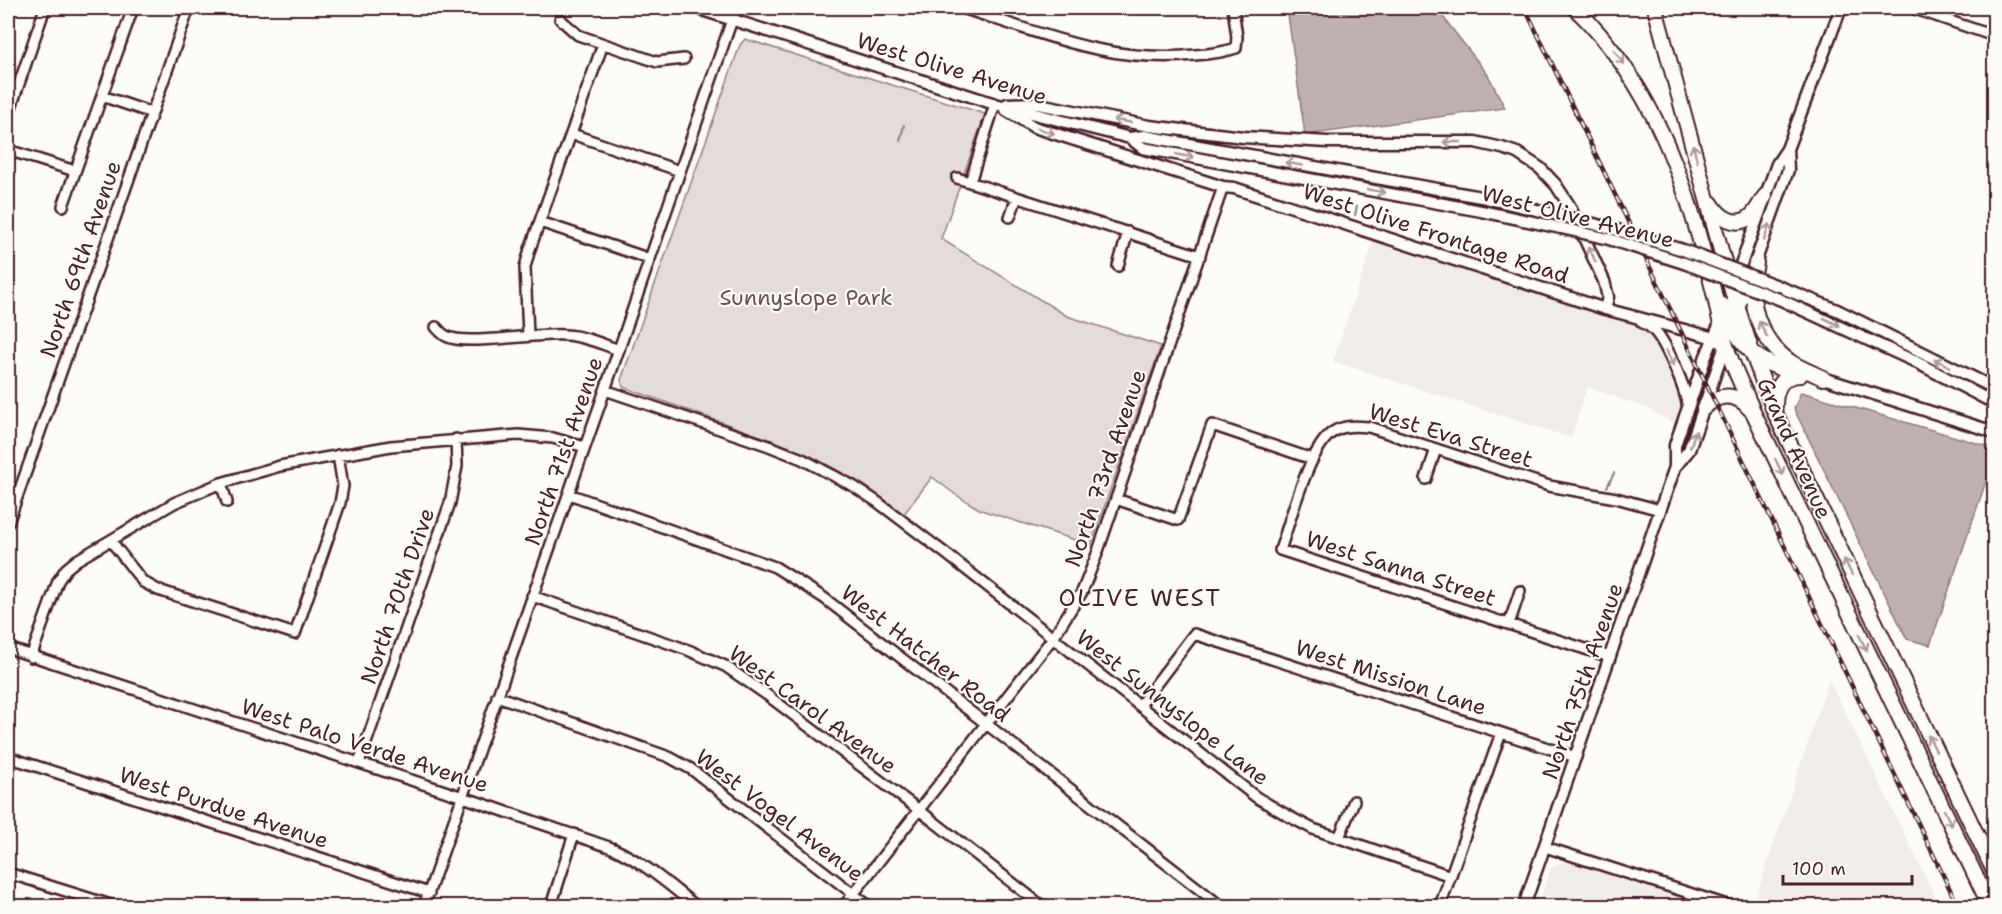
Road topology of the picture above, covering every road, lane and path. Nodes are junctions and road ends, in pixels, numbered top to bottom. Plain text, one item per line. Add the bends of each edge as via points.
1 (45, 8) edge
2 (133, 8) edge
3 (189, 8) edge
4 (696, 8) edge
5 (736, 8) edge
6 (962, 8) edge
7 (1233, 8) edge
8 (1575, 8) edge
9 (1655, 8) edge
10 (1841, 8) edge
11 (1912, 8) edge
12 (560, 19) dead end
13 (732, 19) junction
14 (1995, 36) edge
15 (603, 44) junction
16 (684, 59) dead end
17 (102, 96) junction
18 (995, 104) junction
19 (152, 113) junction
20 (8, 116) edge
21 (572, 134) junction
22 (1130, 138) junction
23 (1787, 149) junction
24 (8, 150) edge
25 (75, 171) junction
26 (680, 171) junction
27 (957, 178) dead end
28 (970, 182) junction
29 (1223, 187) junction
30 (1705, 193) junction
31 (1765, 196) junction
32 (1017, 197) junction
33 (63, 206) dead end
34 (1010, 217) dead end
35 (540, 222) junction
36 (1128, 232) junction
37 (1200, 255) junction
38 (650, 259) junction
39 (1756, 264) junction
40 (1118, 266) dead end
41 (1732, 291) junction
42 (1605, 309) junction
43 (1729, 318) junction
44 (1637, 319) junction
45 (436, 327) dead end
46 (528, 335) junction
47 (1720, 342) junction
48 (619, 350) junction
49 (1753, 355) junction
50 (1760, 371) junction
51 (1800, 375) junction
52 (1823, 378) junction
53 (1995, 388) edge
54 (605, 390) junction
55 (1995, 403) edge
56 (1689, 408) junction
57 (1704, 408) junction
58 (1775, 413) junction
59 (1754, 414) junction
60 (1995, 432) edge
61 (456, 439) junction
62 (585, 447) junction
63 (1436, 449) junction
64 (338, 455) junction
65 (1312, 459) junction
66 (1675, 467) junction
67 (1426, 479) dead end
68 (221, 483) junction
69 (569, 494) junction
70 (12, 498) edge
71 (1116, 499) junction
72 (227, 502) dead end
73 (1660, 510) junction
74 (8, 523) edge
75 (111, 541) junction
76 (1281, 550) joint
77 (1520, 591) dead end
78 (532, 596) junction
79 (1509, 624) junction
80 (1052, 639) junction
81 (8, 648) edge
82 (31, 657) junction
83 (1610, 657) junction
84 (497, 696) junction
85 (1140, 705) junction
86 (985, 723) junction
87 (1501, 732) junction
88 (1576, 757) junction
89 (8, 758) edge
90 (359, 763) junction
91 (463, 797) junction
92 (1354, 801) dead end
93 (919, 810) junction
94 (574, 834) junction
95 (1339, 838) junction
96 (1545, 847) junction
97 (1995, 871) edge
98 (8, 873) edge
99 (1451, 876) junction
100 (429, 893) junction
101 (853, 894) junction
102 (114, 906) edge
103 (424, 906) edge
104 (551, 906) edge
105 (696, 906) edge
106 (844, 906) edge
107 (869, 906) edge
108 (1042, 906) edge
109 (1224, 906) edge
110 (1440, 906) edge
111 (1524, 906) edge
112 (1730, 906) edge
113 (1990, 906) edge

1 - 20 street
2 - 17 street
3 - 19 street, North 69th Avenue
4 - 13 main road, West Olive Avenue
5 - 13 street, North 71st Avenue
6 - 7 street via 1092,50 1166,58 1236,48
8 -> 43 highway via 1617,54 1654,115 1691,208 1712,284
30 -> 9 highway, Grand Avenue
10 - 23 main road
11 - 14 street
12 - 15 street via 578,35
13 - 18 main road, West Olive Avenue
13 - 26 street, North 71st Avenue
15 - 16 street via 657,62
15 - 21 street
17 - 19 street
17 - 25 street
18 - 22 main road, West Olive Avenue
18 - 28 street
18 -> 29 main road, West Olive Frontage Road via 1034,127
42 -> 18 main road via 1608,297 1604,281 1569,205 1540,168 1517,153 1475,142 1328,142 1243,137 1149,126 1034,103
19 - 70 street, North 69th Avenue
21 - 26 street
21 - 35 street
53 -> 22 main road, West Olive Avenue, bridge via 1837,310 1683,250 1610,228 1481,197 1144,136
22 -> 55 main road, West Olive Avenue, bridge via 1143,148 1609,239 1779,299
23 - 31 main road
39 -> 23 main road via 1788,170
24 - 25 street
25 - 33 street
26 - 38 street, North 71st Avenue
27 - 28 street
28 - 32 street
29 - 37 street, North 73rd Avenue
29 - 42 main road, West Olive Frontage Road
30 - 31 highway via 1718,214 1735,221 1750,216
30 - 41 highway, Grand Avenue
31 - 41 main road
32 - 34 street
32 - 36 street
35 - 38 street
35 - 46 street via 525,267
36 - 37 street
36 - 40 street
37 - 71 street, North 73rd Avenue
38 - 48 street, North 71st Avenue
39 - 43 main road
52 -> 39 highway via 1790,361 1764,333 1753,301
41 - 43 highway, Grand Avenue
42 - 44 main road, West Olive Frontage Road
43 - 47 highway, Grand Avenue
43 - 49 highway, Grand Avenue
44 - 47 main road, West Olive Frontage Road
44 -> 56 main road via 1656,332 1686,392
45 - 46 street via 446,336 462,341
46 - 48 street via 578,337
47 - 50 highway
47 - 56 main road, North 75th Avenue via 1706,356
47 - 57 main road, North 75th Avenue
47 - 59 highway, Grand Avenue
48 - 54 street, North 71st Avenue
49 - 50 highway, Grand Avenue
49 - 51 highway
50 - 58 highway, Grand Avenue
51 - 52 highway
51 - 58 highway via 1781,382 1775,395
52 - 60 main road
54 - 62 street, North 71st Avenue
54 - 80 street, West Sunnyslope Lane via 769,446 852,486 945,553
56 - 66 main road, North 75th Avenue via 1675,445
57 - 59 highway via 1714,399 1728,397 1744,402
66 -> 57 main road, North 75th Avenue via 1689,450
97 -> 58 highway, Grand Avenue
59 -> 113 highway, Grand Avenue
61 - 62 street via 536,435
61 - 64 street
61 - 90 street, North 70th Drive via 457,466 450,503
62 - 69 street, North 71st Avenue
63 - 65 street, West Eva Street via 1369,427 1354,426 1331,433
63 - 67 street
63 - 73 street, West Eva Street via 1549,486
64 - 68 street
64 - 75 street via 343,486 340,503 295,634 158,590 143,582
65 - 71 street via 1212,425 1178,520
65 - 76 street, West Eva Street
66 - 73 main road, North 75th Avenue
68 - 72 street
68 - 75 street via 174,503
69 - 78 street, North 71st Avenue
69 - 86 street, West Hatcher Road via 775,567 824,598
70 - 74 street, North 69th Avenue
71 - 80 street, North 73rd Avenue via 1082,592
73 - 83 main road, North 75th Avenue
75 - 82 street via 66,569
76 - 79 street, West Sanna Street
77 - 79 street, West Sanna Street
78 - 84 street, North 71st Avenue
78 - 93 street, West Carol Avenue via 725,666
79 - 83 street, West Sanna Street
80 - 85 street, West Sunnyslope Lane
80 - 86 street, North 73rd Avenue
81 - 82 street, West Palo Verde Avenue
82 - 90 street, West Palo Verde Avenue
83 - 88 main road, North 75th Avenue
84 - 91 street, North 71st Avenue
84 - 101 street, West Vogel Avenue via 669,757
85 - 87 street, West Mission Lane via 1194,634
85 - 95 street, West Sunnyslope Lane via 1256,797 1290,818
86 - 93 street, North 73rd Avenue
86 - 109 street, West Hatcher Road
87 - 88 street, West Mission Lane
87 - 99 street
88 - 96 main road, North 75th Avenue
89 - 100 street, West Purdue Avenue
90 - 91 street, West Palo Verde Avenue
91 - 94 street, West Palo Verde Avenue
91 - 100 street, North 71st Avenue
92 - 95 street
93 - 101 street, North 73rd Avenue
93 - 108 street, West Carol Avenue
94 - 104 street
94 - 105 street, West Palo Verde Avenue via 628,855
95 - 99 street, West Sunnyslope Lane
96 - 111 main road, North 75th Avenue
96 - 112 street
98 - 102 street
99 - 110 street
100 - 103 street, North 71st Avenue
101 - 106 street, North 73rd Avenue
101 - 107 street, West Vogel Avenue

